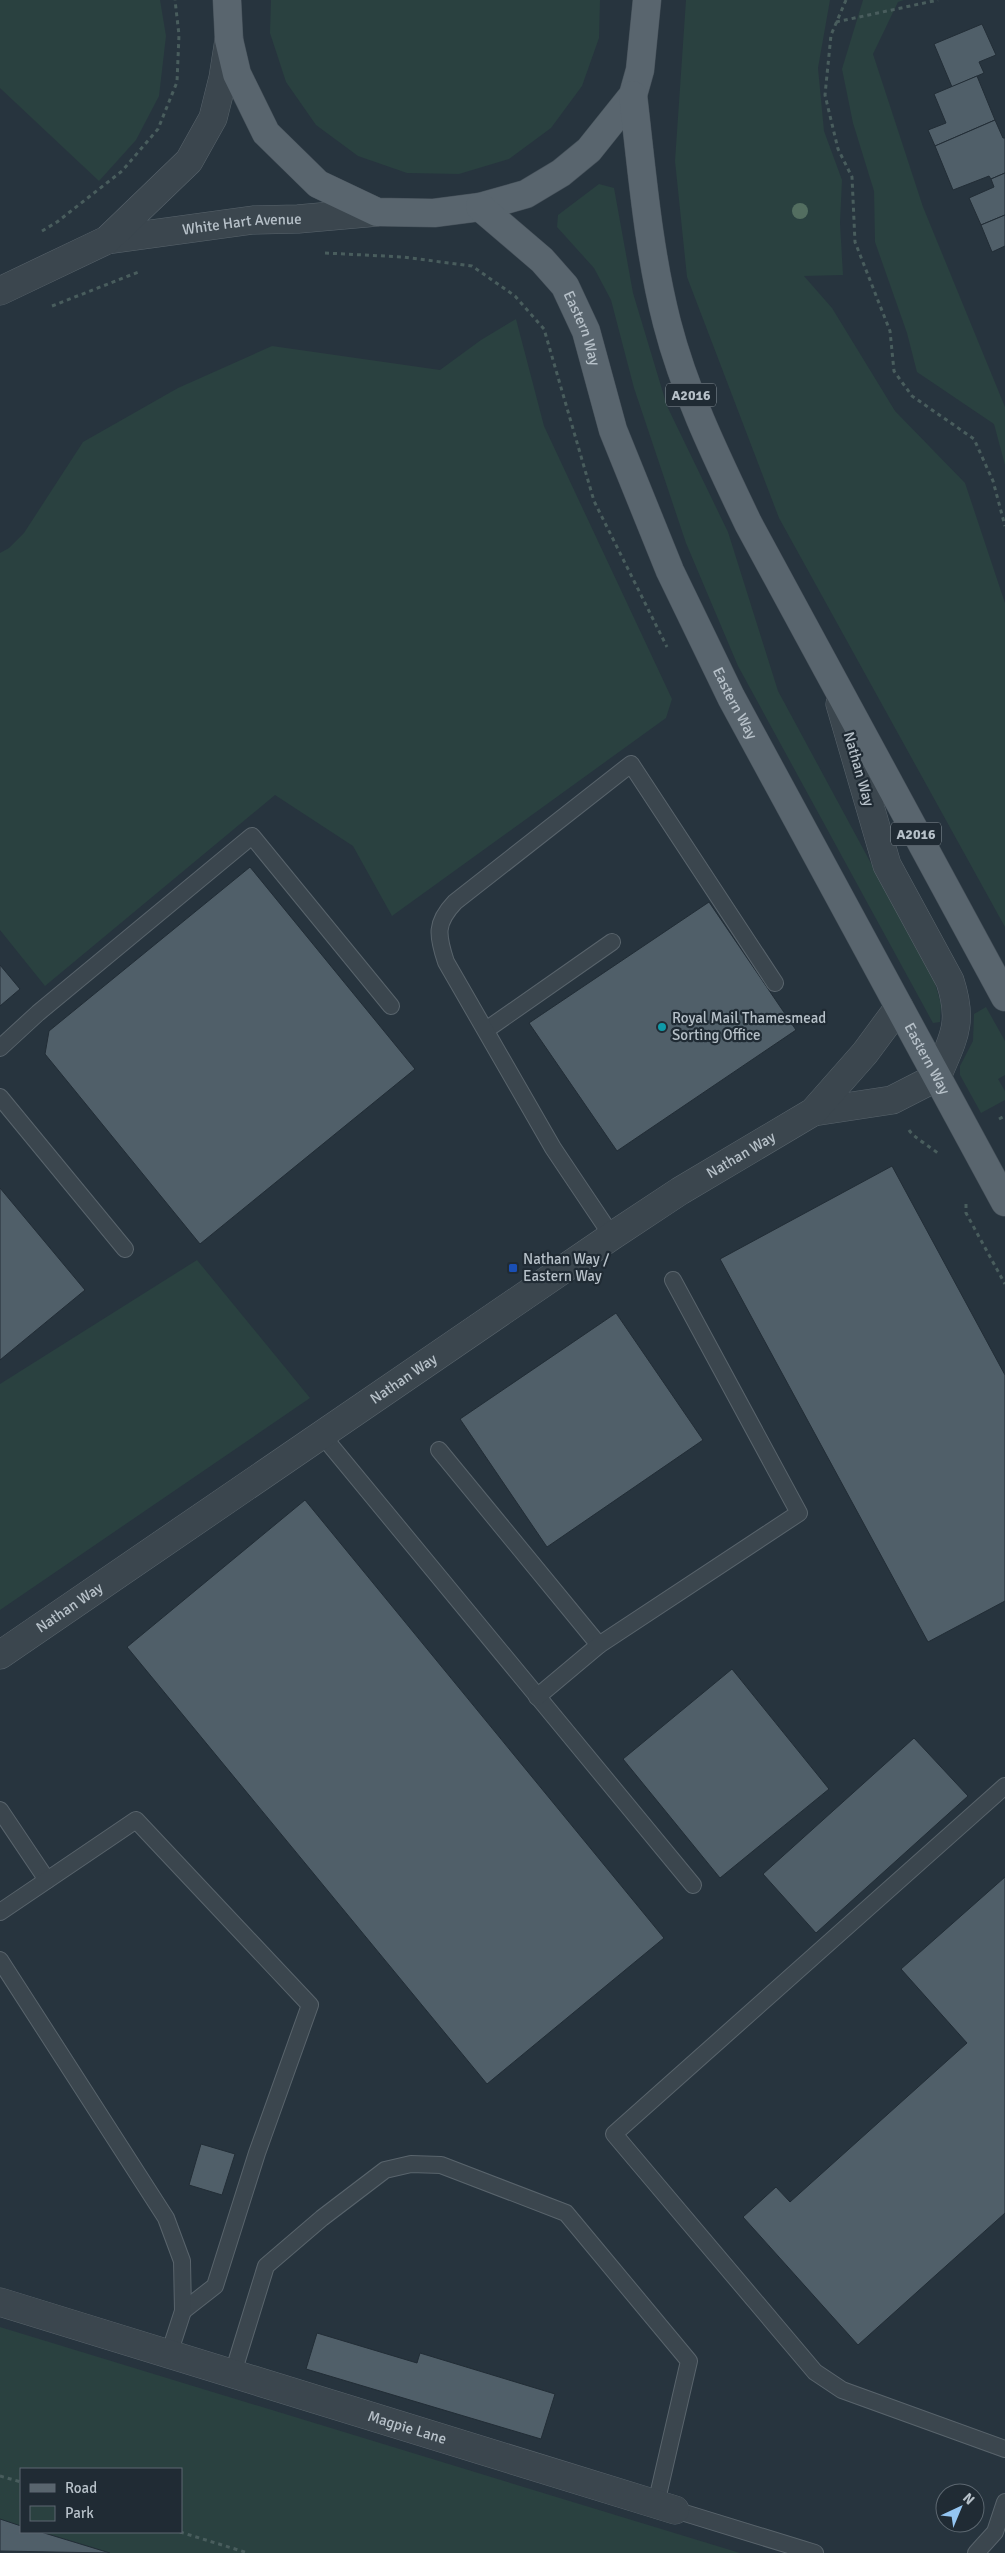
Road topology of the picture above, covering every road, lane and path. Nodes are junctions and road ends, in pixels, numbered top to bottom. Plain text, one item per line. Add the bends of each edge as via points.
1 (175, 0) edge
2 (227, 0) edge
3 (646, 0) edge
4 (846, 0) edge
5 (938, 0) edge
6 (836, 22) junction
7 (229, 40) junction
8 (633, 95) junction
9 (480, 207) junction
10 (377, 212) junction
11 (41, 232) dead end
12 (107, 240) junction
13 (318, 252) dead end
14 (146, 269) dead end
15 (0, 291) edge
16 (46, 309) dead end
17 (569, 412) dead end
18 (1005, 526) edge
19 (829, 669) junction
20 (612, 942) dead end
21 (775, 983) dead end
22 (1005, 997) edge
23 (391, 1006) dead end
24 (899, 1007) junction
25 (486, 1030) junction
26 (0, 1048) edge
27 (937, 1077) junction
28 (0, 1096) edge
29 (813, 1112) junction
30 (906, 1125) dead end
31 (941, 1157) dead end
32 (965, 1198) dead end
33 (1005, 1202) edge
34 (612, 1236) junction
35 (125, 1249) dead end
36 (672, 1280) dead end
37 (1005, 1284) edge
38 (322, 1435) junction
39 (439, 1450) dead end
40 (598, 1645) junction
41 (0, 1655) edge
42 (537, 1697) junction
43 (1005, 1786) edge
44 (0, 1810) edge
45 (47, 1880) junction
46 (693, 1886) dead end
47 (0, 1912) edge
48 (0, 1960) edge
49 (0, 2302) edge
50 (183, 2312) junction
51 (168, 2354) junction
52 (233, 2374) junction
53 (1005, 2448) edge
54 (0, 2476) edge
55 (20, 2482) edge
56 (1005, 2502) edge
57 (666, 2507) junction
58 (182, 2533) edge
59 (248, 2553) edge
60 (815, 2553) edge
61 (976, 2553) edge

1 - 11 path via 179,35 177,82 158,129 122,171
2 - 7 main road
3 - 8 main road via 640,70
4 - 6 path
5 - 6 path
6 - 18 path via 831,35 825,95 838,149 852,177 855,242 890,332 894,371 912,396 974,439 993,481
7 - 10 main road via 237,74 266,133 318,184
7 - 12 street, White Hart Avenue via 213,118 188,161
8 - 9 main road via 588,150 561,173 526,194
8 - 19 main road, A2016 via 654,257 667,323 687,385 748,523
9 - 10 main road via 434,212
9 - 24 main road, Eastern Way via 523,243 565,286 586,331 613,430 670,571 731,697
10 - 12 street, White Hart Avenue via 253,220
12 - 15 street, White Hart Avenue
13 - 17 path via 403,257 472,266 516,296 544,328
14 - 16 path
19 - 22 main road, A2016
19 - 27 street, Nathan Way via 887,865 950,981 956,998 958,1021
20 - 25 lane
21 - 25 lane via 631,764 455,902 442,916 439,939 446,962
23 - 26 lane via 252,836
24 - 27 main road, Eastern Way
24 - 29 street, Nathan Way via 865,1053
25 - 34 lane via 553,1148
27 - 29 street, Nathan Way via 892,1100
27 - 33 main road, Eastern Way
28 - 35 lane
29 - 34 street, Nathan Way via 680,1191
30 - 31 path via 913,1136 926,1142
32 - 37 path via 966,1213
34 - 38 street, Nathan Way
36 - 40 lane via 799,1513
38 - 41 street, Nathan Way
38 - 42 lane
39 - 40 lane
40 - 42 lane
42 - 46 lane
43 - 53 lane via 614,2134 815,2372 842,2390
44 - 45 lane
45 - 47 lane
45 - 50 lane via 136,1820 310,2005 257,2153 216,2286
48 - 50 lane via 166,2218 182,2261
49 - 51 street, Magpie Lane
50 - 51 lane
51 - 52 street, Magpie Lane
52 - 57 street, Magpie Lane
52 - 57 lane via 266,2266 385,2170 411,2164 441,2165 566,2213 689,2361
54 - 55 path
56 - 61 lane via 995,2532
57 - 60 lane, Magpie Lane
58 - 59 path

